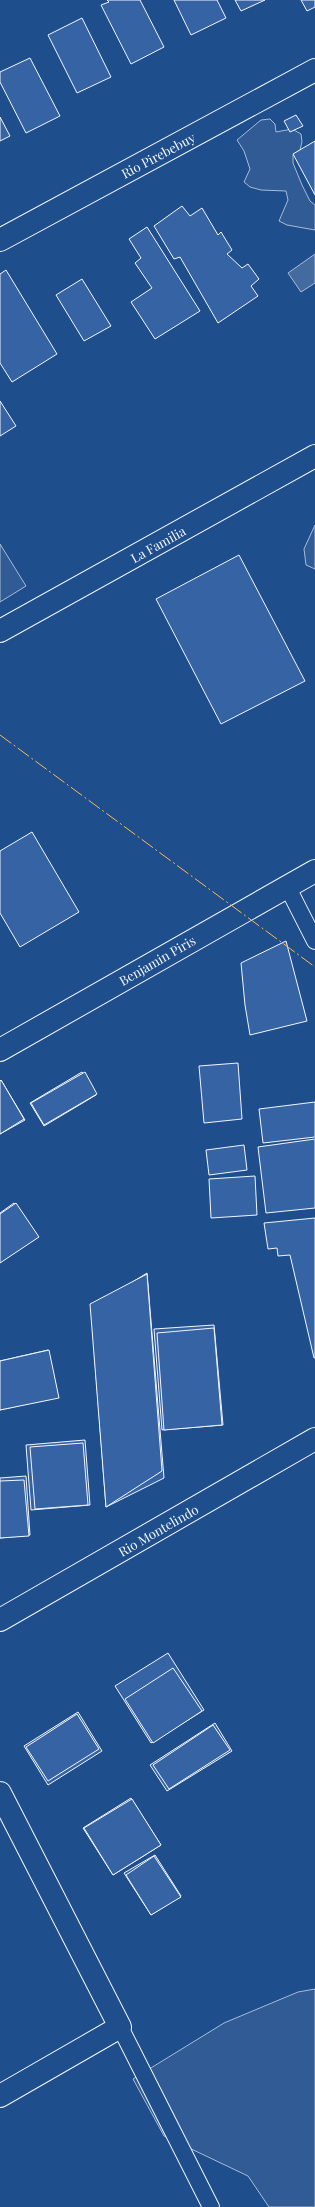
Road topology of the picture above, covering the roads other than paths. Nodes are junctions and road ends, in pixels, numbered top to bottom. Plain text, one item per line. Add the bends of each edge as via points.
1 (315, 70) edge
2 (0, 240) edge
3 (315, 456) edge
4 (0, 631) edge
5 (315, 870) edge
6 (286, 886) junction
7 (315, 941) edge
8 (0, 1050) edge
9 (315, 1439) edge
10 (0, 1620) edge
11 (0, 1793) edge
12 (120, 2027) junction
13 (0, 2096) edge
14 (211, 2207) edge

1 - 2 street, Rio Pirebebuy
3 - 4 street, La Familia
5 - 6 street, Benjamin Piris
6 - 7 lane
6 - 8 street, Benjamin Piris
9 - 10 street, Rio Montelindo
11 - 12 street
12 - 13 street
12 - 14 lane

